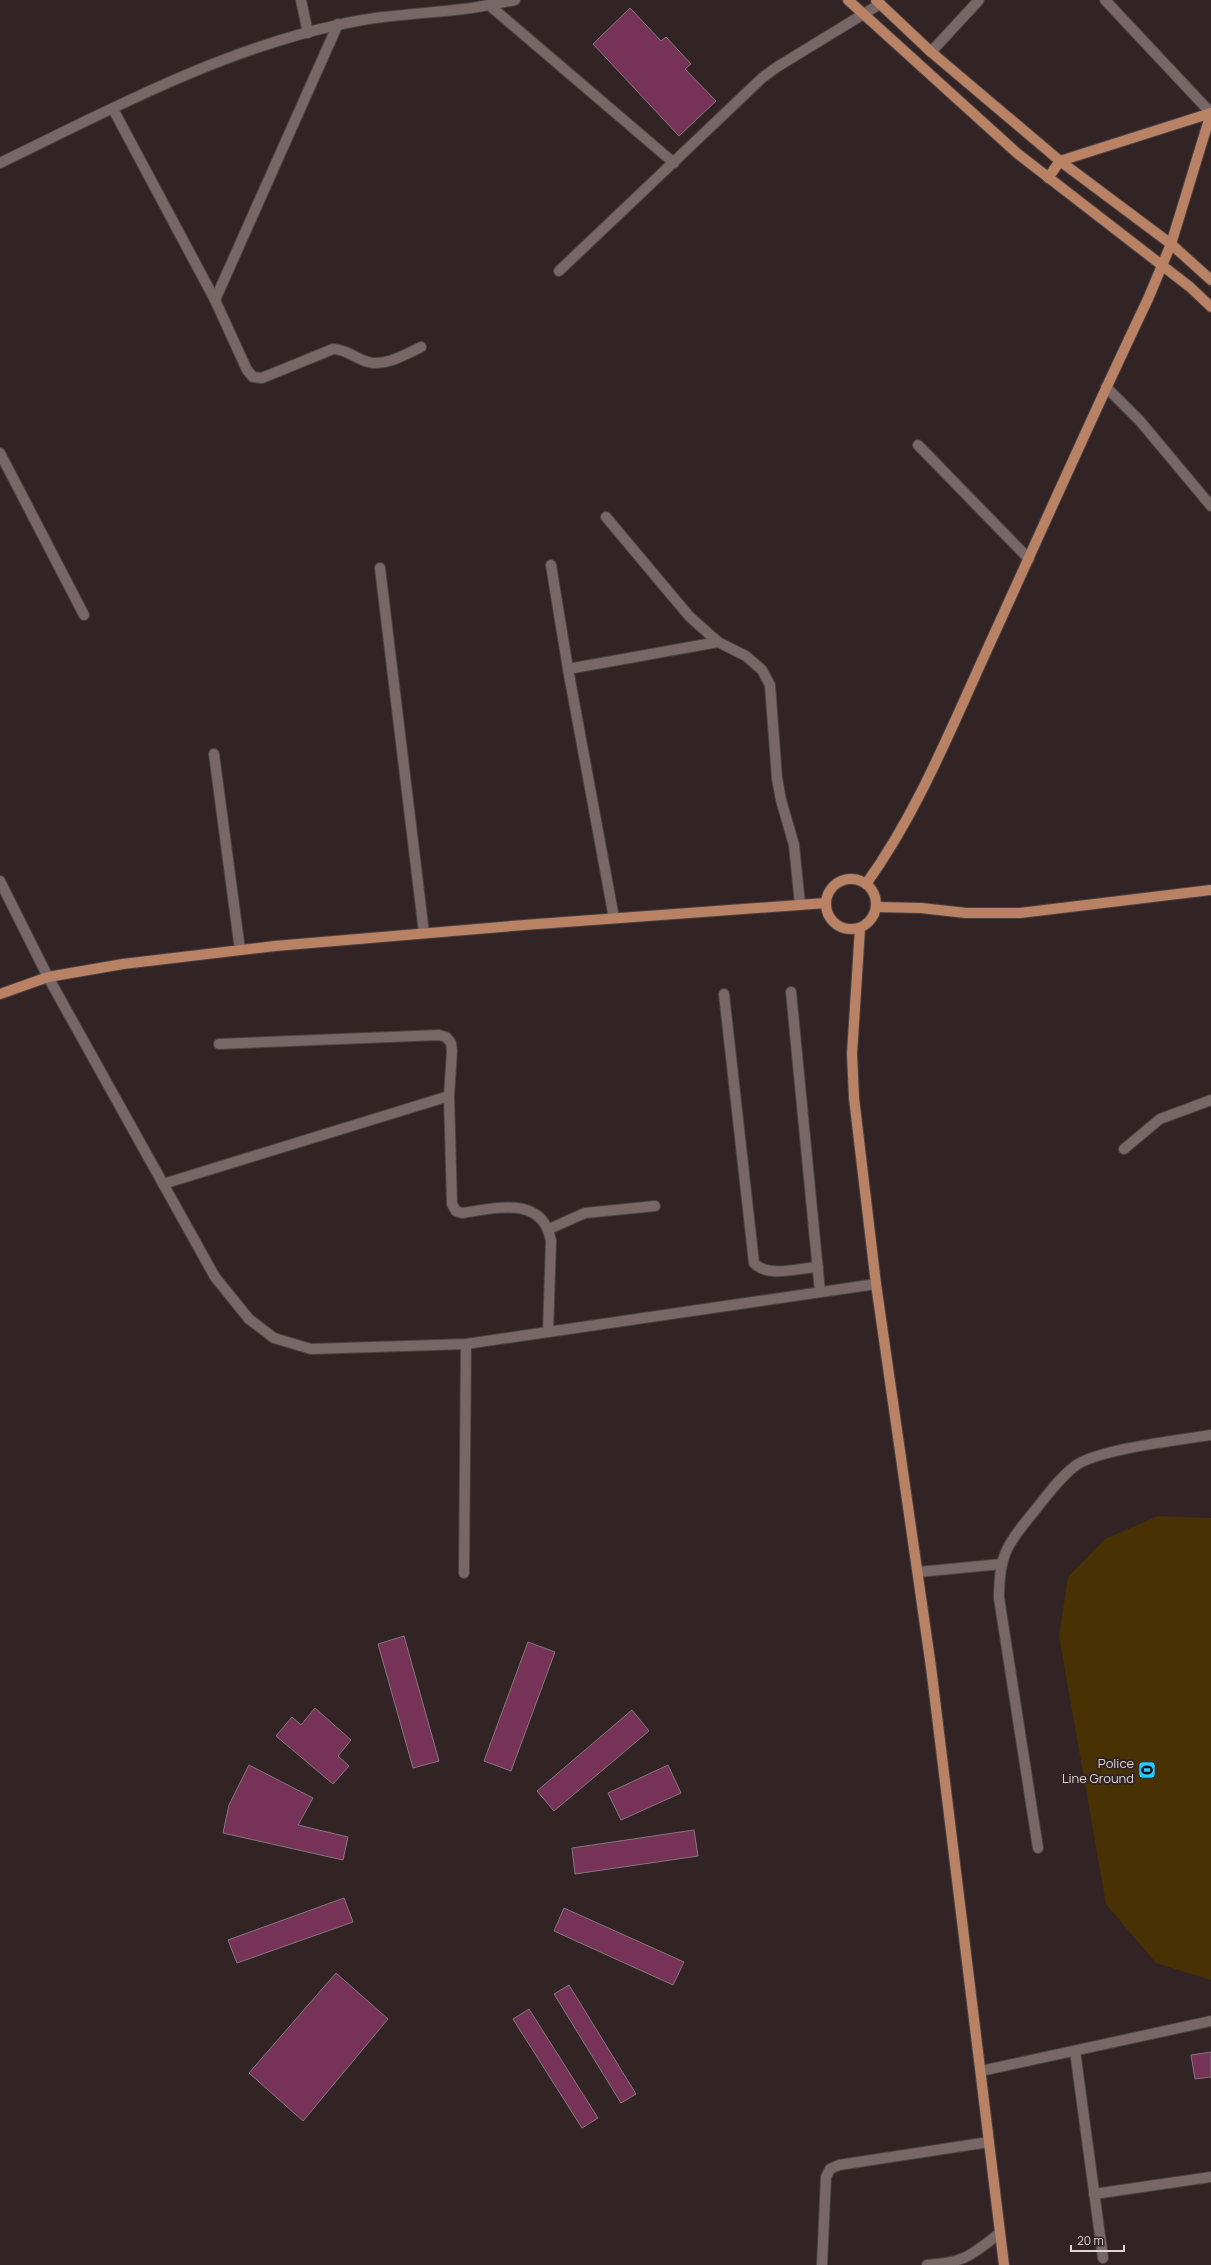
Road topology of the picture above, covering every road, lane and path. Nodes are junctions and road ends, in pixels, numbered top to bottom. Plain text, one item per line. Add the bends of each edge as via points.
1 (301, 0) edge
2 (515, 0) edge
3 (848, 0) edge
4 (979, 0) edge
5 (1105, 0) edge
6 (878, 2) edge
7 (489, 4) junction
8 (863, 15) junction
9 (338, 24) junction
10 (308, 33) junction
11 (931, 52) junction
12 (113, 109) junction
13 (1211, 113) edge
14 (1060, 161) junction
15 (0, 163) edge
16 (674, 163) junction
17 (1048, 178) junction
18 (1171, 244) junction
19 (1162, 266) junction
20 (559, 271) dead end
21 (1211, 280) edge
22 (215, 300) junction
23 (1211, 307) edge
24 (421, 347) dead end
25 (1106, 387) junction
26 (918, 445) dead end
27 (0, 453) edge
28 (1211, 506) edge
29 (606, 518) dead end
30 (1028, 559) junction
31 (551, 565) dead end
32 (380, 568) dead end
33 (84, 615) dead end
34 (718, 642) junction
35 (568, 669) junction
36 (214, 754) dead end
37 (0, 881) edge
38 (866, 884) junction
39 (1211, 890) edge
40 (826, 903) junction
41 (800, 904) junction
42 (877, 906) junction
43 (614, 918) junction
44 (860, 928) junction
45 (424, 933) junction
46 (240, 950) junction
47 (48, 977) junction
48 (791, 992) dead end
49 (0, 994) edge
50 (724, 994) dead end
51 (219, 1044) dead end
52 (449, 1096) junction
53 (1211, 1100) edge
54 (1124, 1149) dead end
55 (163, 1184) junction
56 (655, 1206) dead end
57 (549, 1229) junction
58 (818, 1267) junction
59 (876, 1284) junction
60 (820, 1292) junction
61 (548, 1332) junction
62 (466, 1344) junction
63 (1211, 1435) edge
64 (1002, 1564) junction
65 (918, 1572) junction
66 (464, 1573) dead end
67 (1038, 1848) dead end
68 (1211, 2022) edge
69 (1075, 2051) junction
70 (981, 2071) junction
71 (989, 2142) junction
72 (1211, 2177) edge
73 (1094, 2194) junction
74 (1000, 2233) junction
75 (1103, 2258) dead end
76 (822, 2265) edge
77 (927, 2265) edge
78 (1004, 2265) edge

1 - 10 street
2 - 7 street
3 - 8 main road
4 - 11 street
5 - 13 street
6 - 8 street
6 - 11 main road
7 - 9 street
7 - 16 street
8 - 16 street via 762,78
8 - 17 main road
9 - 10 street
9 - 22 street
10 - 12 street via 222,60
11 - 14 main road
12 - 15 street
12 - 22 street
13 - 14 main road
13 - 18 main road
14 - 17 main road
14 - 18 main road
16 - 20 street
17 - 19 main road
18 - 19 main road
18 - 21 main road
19 - 23 main road
19 - 25 main road
22 - 24 street via 247,370 253,377 262,378 333,349 345,350 368,362 379,363
25 - 28 street via 1140,421
25 - 30 main road
26 - 30 street
27 - 33 street
29 - 34 street via 689,616
30 - 38 main road via 906,822 890,851
31 - 35 street
32 - 45 street
34 - 35 street
34 - 41 street via 746,656 762,670 770,685 777,778 794,845
35 - 43 street
36 - 46 street
37 - 47 street
38 - 40 main road via 852,878 844,880 831,889
38 - 42 main road via 872,890
39 - 42 main road via 1020,913 966,913
40 - 41 main road
40 - 44 main road via 831,919 836,925 844,929
41 - 43 main road
42 - 44 main road via 872,920
43 - 45 main road
44 - 59 main road via 852,1054 854,1098
45 - 46 main road
46 - 47 main road via 123,964
47 - 49 main road
47 - 55 street
48 - 58 street
50 - 58 street via 754,1263 759,1269 769,1271
51 - 52 street via 440,1034 451,1043
52 - 55 street
52 - 57 street via 452,1204 456,1211 462,1213 521,1208 542,1218
53 - 54 street via 1160,1119
55 - 62 street via 214,1277 249,1319 274,1338 311,1350
56 - 57 street via 585,1214
57 - 61 street via 552,1241
58 - 60 street
59 - 60 street
59 - 65 main road
60 - 61 street
61 - 62 street
62 - 66 street
63 - 64 street via 1118,1451 1077,1465 1063,1477 1013,1537 1004,1552
64 - 65 street
64 - 67 street via 999,1575 999,1598
65 - 70 main road
68 - 69 street
69 - 70 street
69 - 73 street
70 - 71 main road
71 - 74 main road
71 - 76 street via 839,2165 830,2169 826,2177
72 - 73 street
73 - 75 street
74 - 77 street via 968,2257 956,2262
74 - 78 main road

